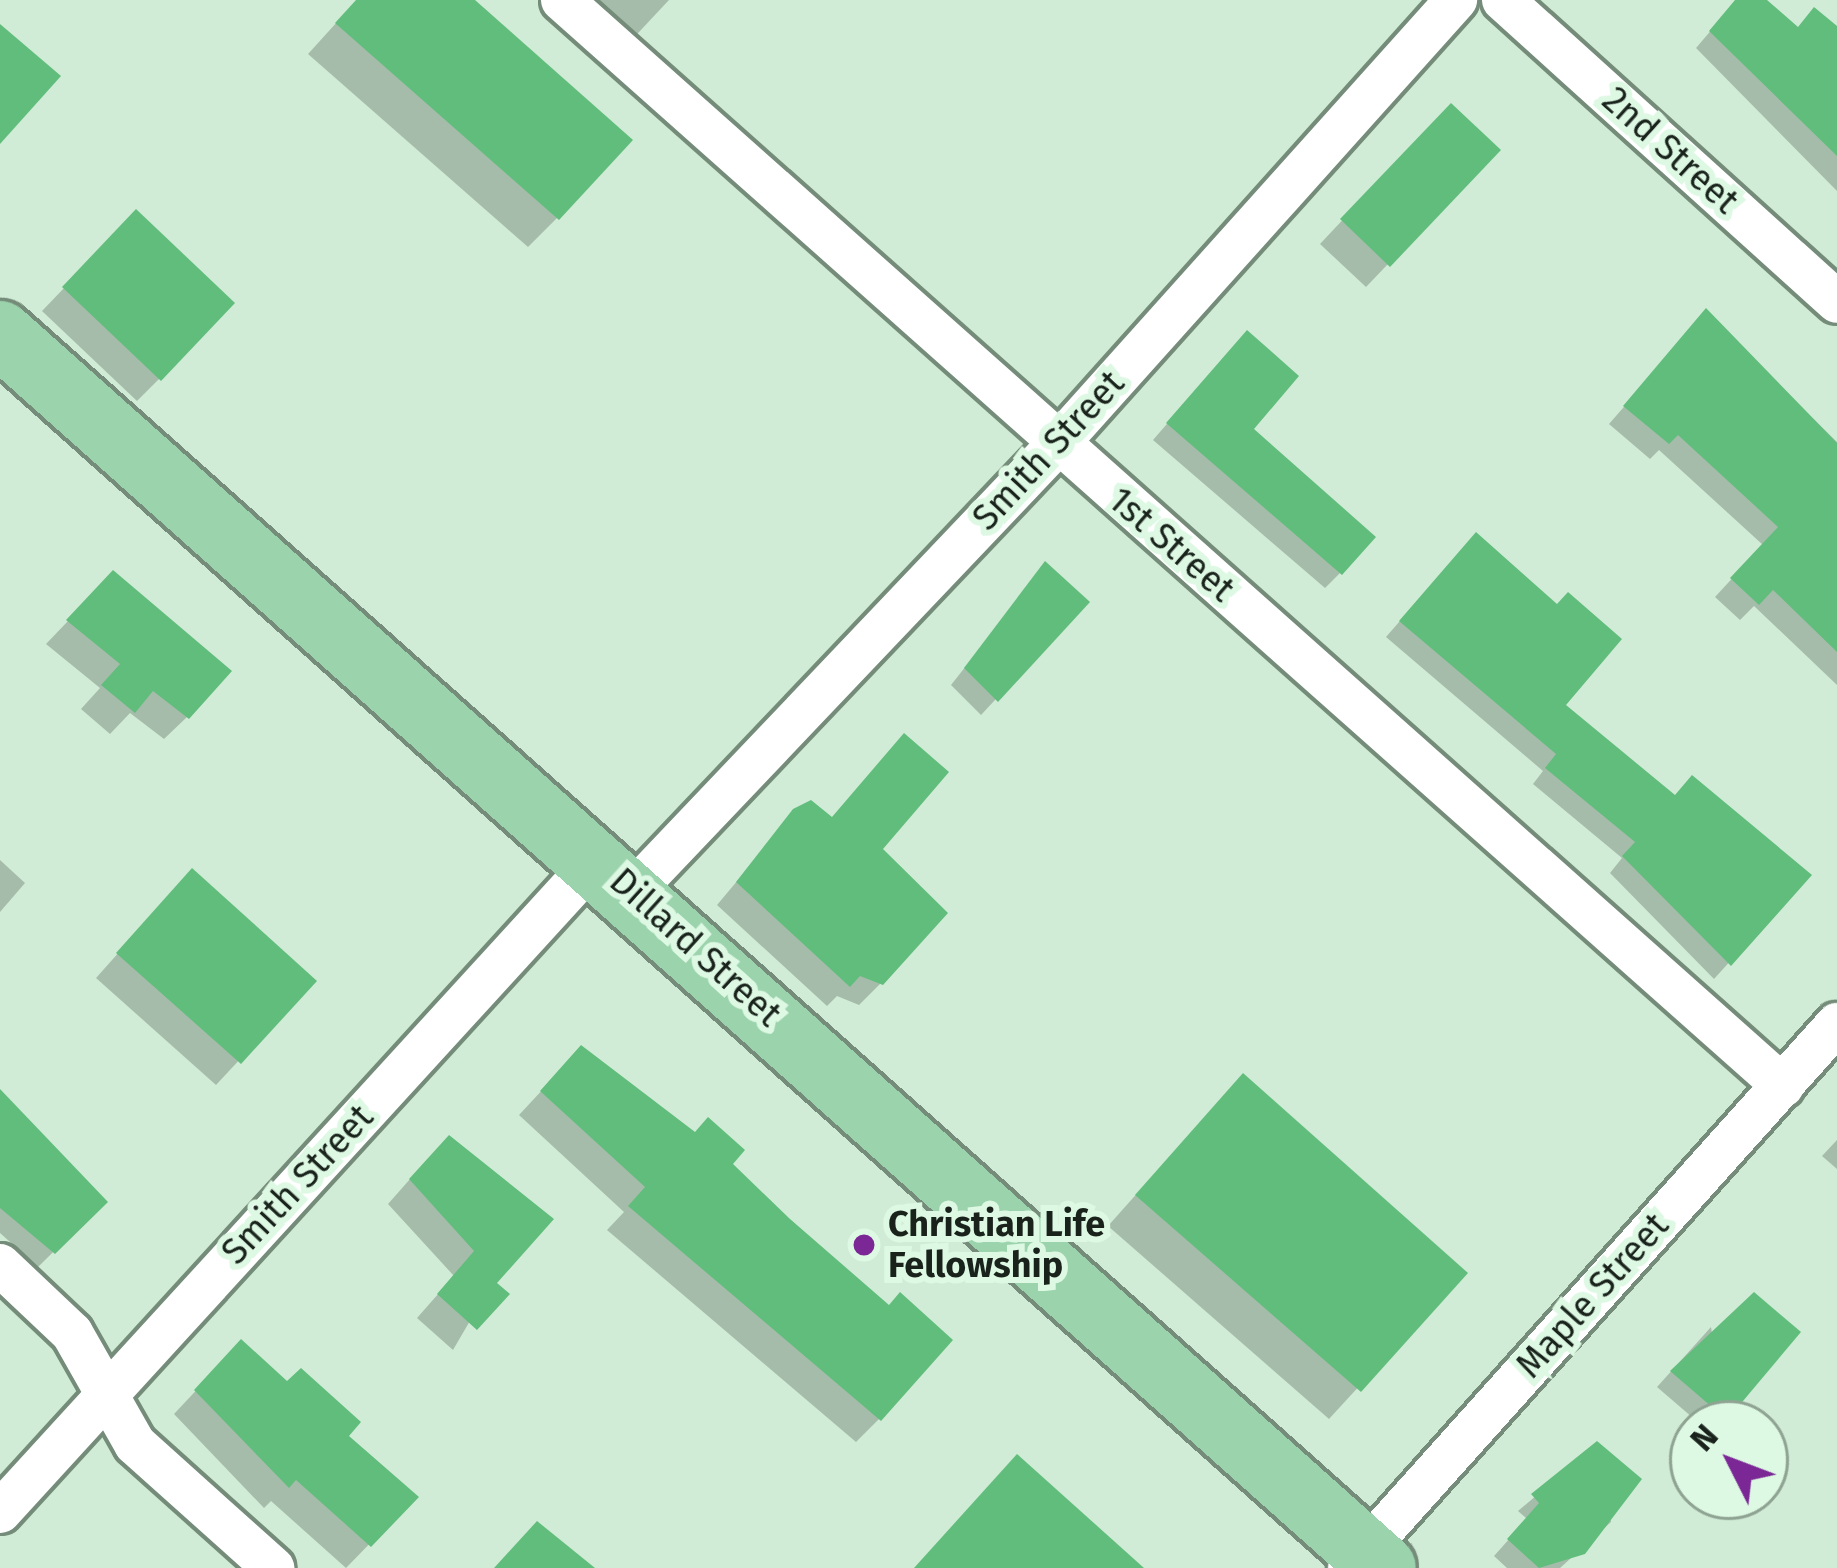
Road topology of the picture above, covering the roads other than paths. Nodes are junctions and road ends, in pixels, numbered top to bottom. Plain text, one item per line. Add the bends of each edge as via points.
1 (562, 0) edge
2 (1456, 0) edge
3 (1503, 0) edge
4 (1837, 302) edge
5 (0, 334) edge
6 (1057, 445) junction
7 (615, 875) junction
8 (1837, 1024) edge
9 (1783, 1086) junction
10 (0, 1265) edge
11 (107, 1392) junction
12 (0, 1512) edge
13 (1366, 1562) edge
14 (273, 1568) edge

1 - 6 street, 1st Street
2 - 6 street, Smith Street
3 - 4 street, 2nd Street
5 - 7 main road, Dillard Street
6 - 7 street, Smith Street
6 - 9 street, 1st Street
7 - 11 street, Smith Street
7 - 13 main road, Dillard Street
8 - 9 street, Maple Street
9 - 13 street, Maple Street
10 - 11 street via 72,1334
11 - 12 street, Smith Street
11 - 14 street via 135,1444

